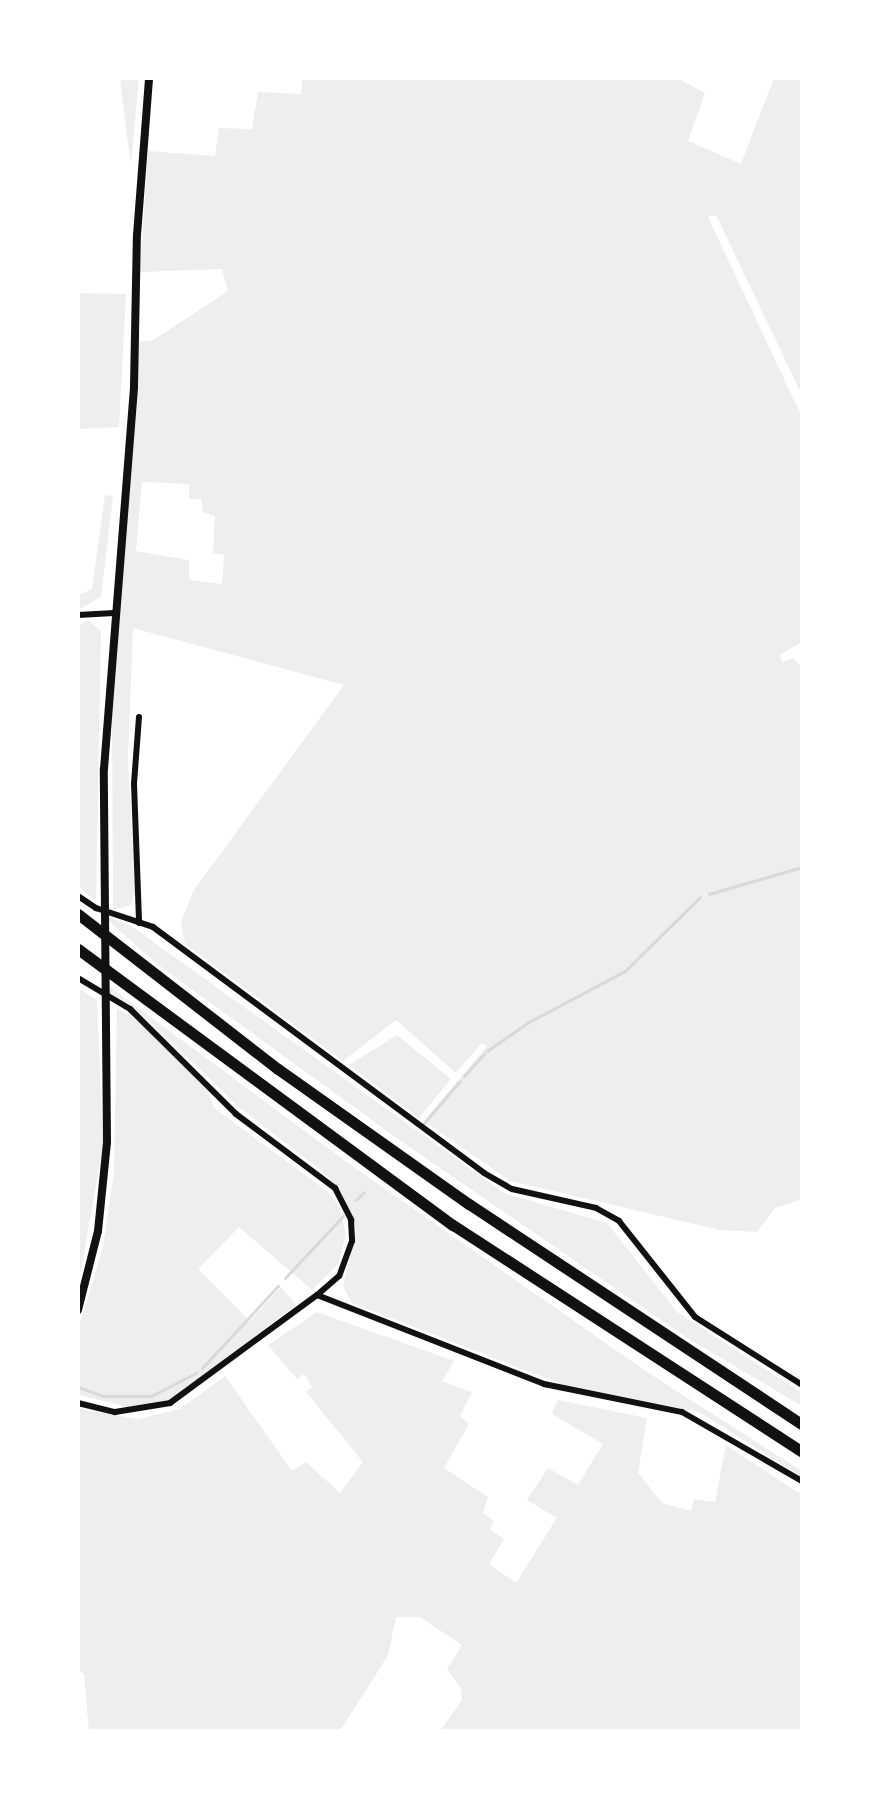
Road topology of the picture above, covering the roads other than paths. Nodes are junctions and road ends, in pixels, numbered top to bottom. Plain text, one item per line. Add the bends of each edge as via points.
1 (149, 78) edge
2 (114, 613) junction
3 (78, 615) edge
4 (139, 717) dead end
5 (78, 896) edge
6 (78, 914) edge
7 (139, 923) junction
8 (78, 949) edge
9 (78, 978) edge
10 (317, 1295) junction
11 (78, 1310) edge
12 (802, 1385) edge
13 (78, 1403) edge
14 (802, 1424) edge
15 (802, 1452) edge
16 (802, 1481) edge

1 - 2 street via 137,235 134,387
2 - 3 street
2 - 11 street via 104,769 103,1189
4 - 7 street via 134,784
5 - 7 street
6 - 14 highway via 278,1069 456,1195
7 - 12 street via 153,927 484,1173 512,1189 586,1205 619,1221 695,1317
8 - 15 highway via 453,1225
9 - 10 street via 130,1009 236,1114 335,1188 351,1220 352,1241 339,1276
10 - 13 street via 170,1403 115,1412
10 - 16 street via 544,1384 682,1412

